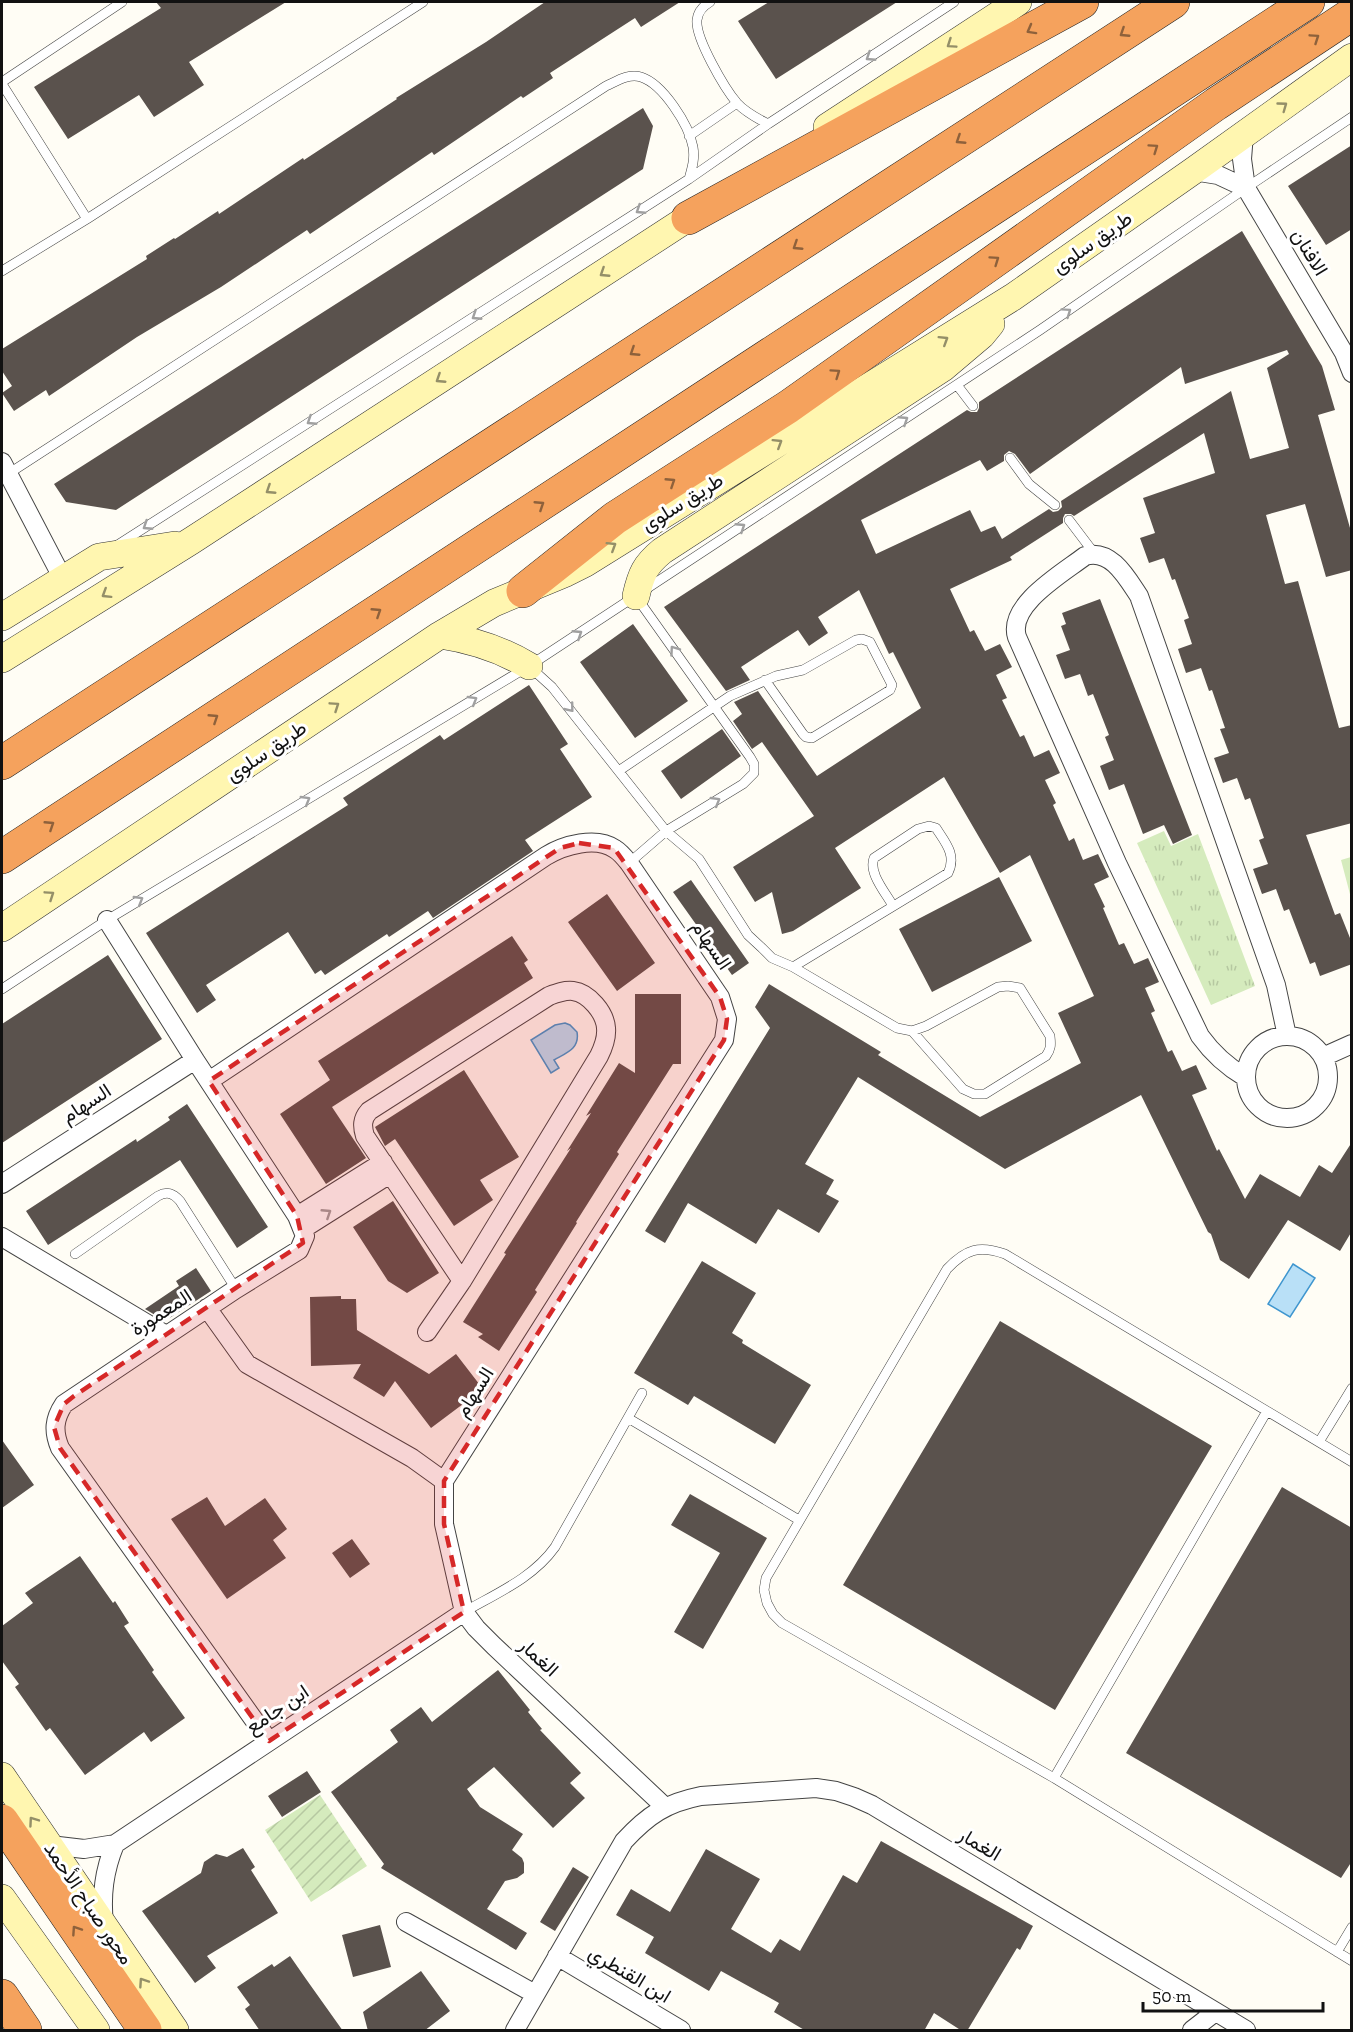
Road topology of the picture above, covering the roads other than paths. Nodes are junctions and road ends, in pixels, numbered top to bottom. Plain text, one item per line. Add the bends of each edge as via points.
1 (122, 2) edge
2 (423, 2) edge
3 (710, 2) edge
4 (954, 2) edge
5 (1018, 2) edge
6 (1082, 2) edge
7 (1173, 2) edge
8 (1308, 2) edge
9 (1352, 14) edge
10 (1352, 57) edge
11 (2, 83) edge
12 (737, 103) junction
13 (1352, 117) edge
14 (768, 124) junction
15 (1244, 134) junction
16 (689, 136) junction
17 (1193, 171) junction
18 (689, 179) junction
19 (1246, 188) junction
20 (688, 218) junction
21 (87, 219) junction
22 (2, 271) edge
23 (1013, 297) junction
24 (1348, 350) edge
25 (1352, 373) edge
26 (957, 385) junction
27 (973, 406) dead end
28 (1010, 458) dead end
29 (5, 468) edge
30 (1055, 505) dead end
31 (1069, 520) dead end
32 (191, 542) junction
33 (1094, 553) junction
34 (99, 556) junction
35 (63, 579) junction
36 (523, 591) junction
37 (636, 596) junction
38 (34, 597) junction
39 (2, 617) edge
40 (440, 635) junction
41 (2, 646) edge
42 (2, 659) edge
43 (529, 666) junction
44 (765, 680) junction
45 (714, 706) junction
46 (2, 763) edge
47 (620, 770) junction
48 (666, 831) junction
49 (2, 857) edge
50 (629, 863) junction
51 (894, 906) junction
52 (107, 920) junction
53 (2, 928) edge
54 (793, 967) junction
55 (2, 989) edge
56 (912, 1031) junction
57 (1287, 1036) junction
58 (1352, 1044) edge
59 (1323, 1057) junction
60 (195, 1060) junction
61 (1245, 1077) junction
62 (209, 1081) junction
63 (387, 1168) junction
64 (2, 1184) edge
65 (300, 1223) junction
66 (2, 1237) edge
67 (75, 1254) dead end
68 (462, 1281) junction
69 (236, 1288) junction
70 (207, 1308) junction
71 (427, 1332) dead end
72 (166, 1335) junction
73 (1352, 1388) edge
74 (642, 1394) dead end
75 (1267, 1411) junction
76 (628, 1418) junction
77 (1319, 1442) junction
78 (1352, 1462) edge
79 (444, 1480) junction
80 (799, 1520) junction
81 (464, 1612) junction
82 (269, 1741) junction
83 (2, 1776) edge
84 (1054, 1778) junction
85 (665, 1807) junction
86 (2, 1821) edge
87 (115, 1844) junction
88 (50, 1845) junction
89 (2, 1898) edge
90 (406, 1922) dead end
91 (105, 1926) junction
92 (1352, 1927) edge
93 (1337, 1952) junction
94 (557, 1956) junction
95 (1352, 1961) edge
96 (535, 1994) junction
97 (2, 1996) edge
98 (1214, 2013) junction
99 (1235, 2028) edge
100 (25, 2031) edge
101 (96, 2031) edge
102 (145, 2031) edge
103 (176, 2031) edge
104 (515, 2031) edge
105 (681, 2031) edge
106 (1192, 2031) edge

1 - 11 lane
2 - 21 lane
3 - 12 lane via 701,8 697,21 700,41
4 -> 14 lane
5 -> 20 main road
6 -> 20 highway
7 -> 46 highway
49 -> 8 highway
36 -> 9 highway via 615,518 788,407 1216,104
15 -> 10 main road, طريق سلوى
11 - 21 lane
12 - 14 lane
12 - 16 lane
13 - 19 lane
14 - 18 lane
15 - 17 main road, طريق سلوى
15 - 19 street, الافنان
16 - 18 lane via 694,163
16 - 29 lane via 672,103 656,85 640,77 625,77 606,86
17 - 19 street via 1218,175
17 - 23 main road, طريق سلوى
18 -> 34 lane
19 - 24 street, الافنان
26 -> 19 lane
20 -> 32 main road
21 - 22 lane
36 -> 23 main road, طريق سلوى via 584,564
23 - 37 main road via 982,335 943,368 662,551 648,563
24 - 25 street, الافنان
26 - 27 lane
37 -> 26 lane
28 - 30 lane via 1029,484
29 - 35 street
31 - 33 lane
32 - 34 main road
32 -> 42 main road
33 - 57 street via 1113,561 1139,596 1276,985
33 - 61 street via 1034,596 1018,615 1015,629 1117,863 1200,1036 1211,1052
34 - 35 main road
35 - 38 main road
36 - 40 main road, طريق سلوى
43 -> 37 lane
45 -> 37 lane
38 - 39 main road
38 - 41 main road
40 - 43 main road via 487,645
53 -> 40 main road, طريق سلوى
43 -> 47 lane via 552,687
52 -> 43 lane
44 - 44 lane via 803,734 812,738 890,690 892,685 870,642 862,639 803,670
44 - 45 lane
45 - 47 lane
48 -> 45 lane via 743,784 754,773 750,757
47 - 48 lane
48 - 50 lane
48 - 54 lane via 699,859 748,935 772,958
50 - 62 street, السهام via 614,848 598,844 560,848
50 - 79 street, السهام via 720,998 727,1019 724,1040
51 - 51 lane via 948,873 952,856 936,828 918,829 874,858 873,871
51 - 54 lane
52 - 55 lane
52 - 60 street
54 - 56 lane via 897,1028
56 - 56 lane via 998,987 1008,986 1025,993 1050,1036 1051,1045 1046,1056 979,1095 963,1089
57 - 59 street via 1307,1042
57 - 61 street via 1261,1045 1250,1059
58 - 59 street
59 - 61 street via 1328,1078 1322,1098 1316,1107 1297,1117 1265,1113 1250,1097
60 - 62 street
60 - 64 street, السهام
62 - 65 street
63 - 65 street
63 - 68 street
63 - 68 street via 364,1136 363,1121 369,1111 549,996 573,991 594,1004 606,1028 599,1056
65 - 69 street, المعمورة via 305,1236 299,1250
66 - 72 street
67 - 69 lane via 158,1196 170,1193 180,1201
68 - 71 street
69 - 70 street, المعمورة
70 - 72 street, المعمورة
70 - 79 street via 247,1364
72 - 82 street, المعمورة via 64,1404 57,1414 56,1438
73 - 77 lane
74 - 76 lane
75 - 77 lane
75 - 80 lane via 1005,1254 989,1248 973,1250 958,1257 947,1269
75 - 84 lane
76 - 80 lane
76 - 81 lane via 546,1559 525,1578
77 - 78 lane
79 - 81 street via 444,1524
80 - 84 lane via 766,1578 766,1603 773,1614 782,1623
81 - 82 street, ابن جامع
81 - 85 street, الغمار via 494,1646
82 - 87 street, ابن جامع
88 -> 83 main road, محور صباح الأحمد
84 - 93 lane
85 - 94 street, الغمار via 643,1821 624,1841
85 - 98 street, الغمار via 701,1796 796,1789 816,1788 854,1797
102 -> 86 highway, محور صباح الأحمد
87 - 88 street, ابن جامع via 84,1849
87 - 91 street via 103,1884
88 - 91 main road, محور صباح الأحمد
89 - 101 main road
90 - 96 street
103 -> 91 main road, محور صباح الأحمد
92 - 93 lane
93 - 95 lane
94 - 96 street, الغمار
94 - 105 street, ابن القنطري
96 - 104 street, الغمار
97 - 100 highway
98 - 99 street, الغمار
98 - 106 street

